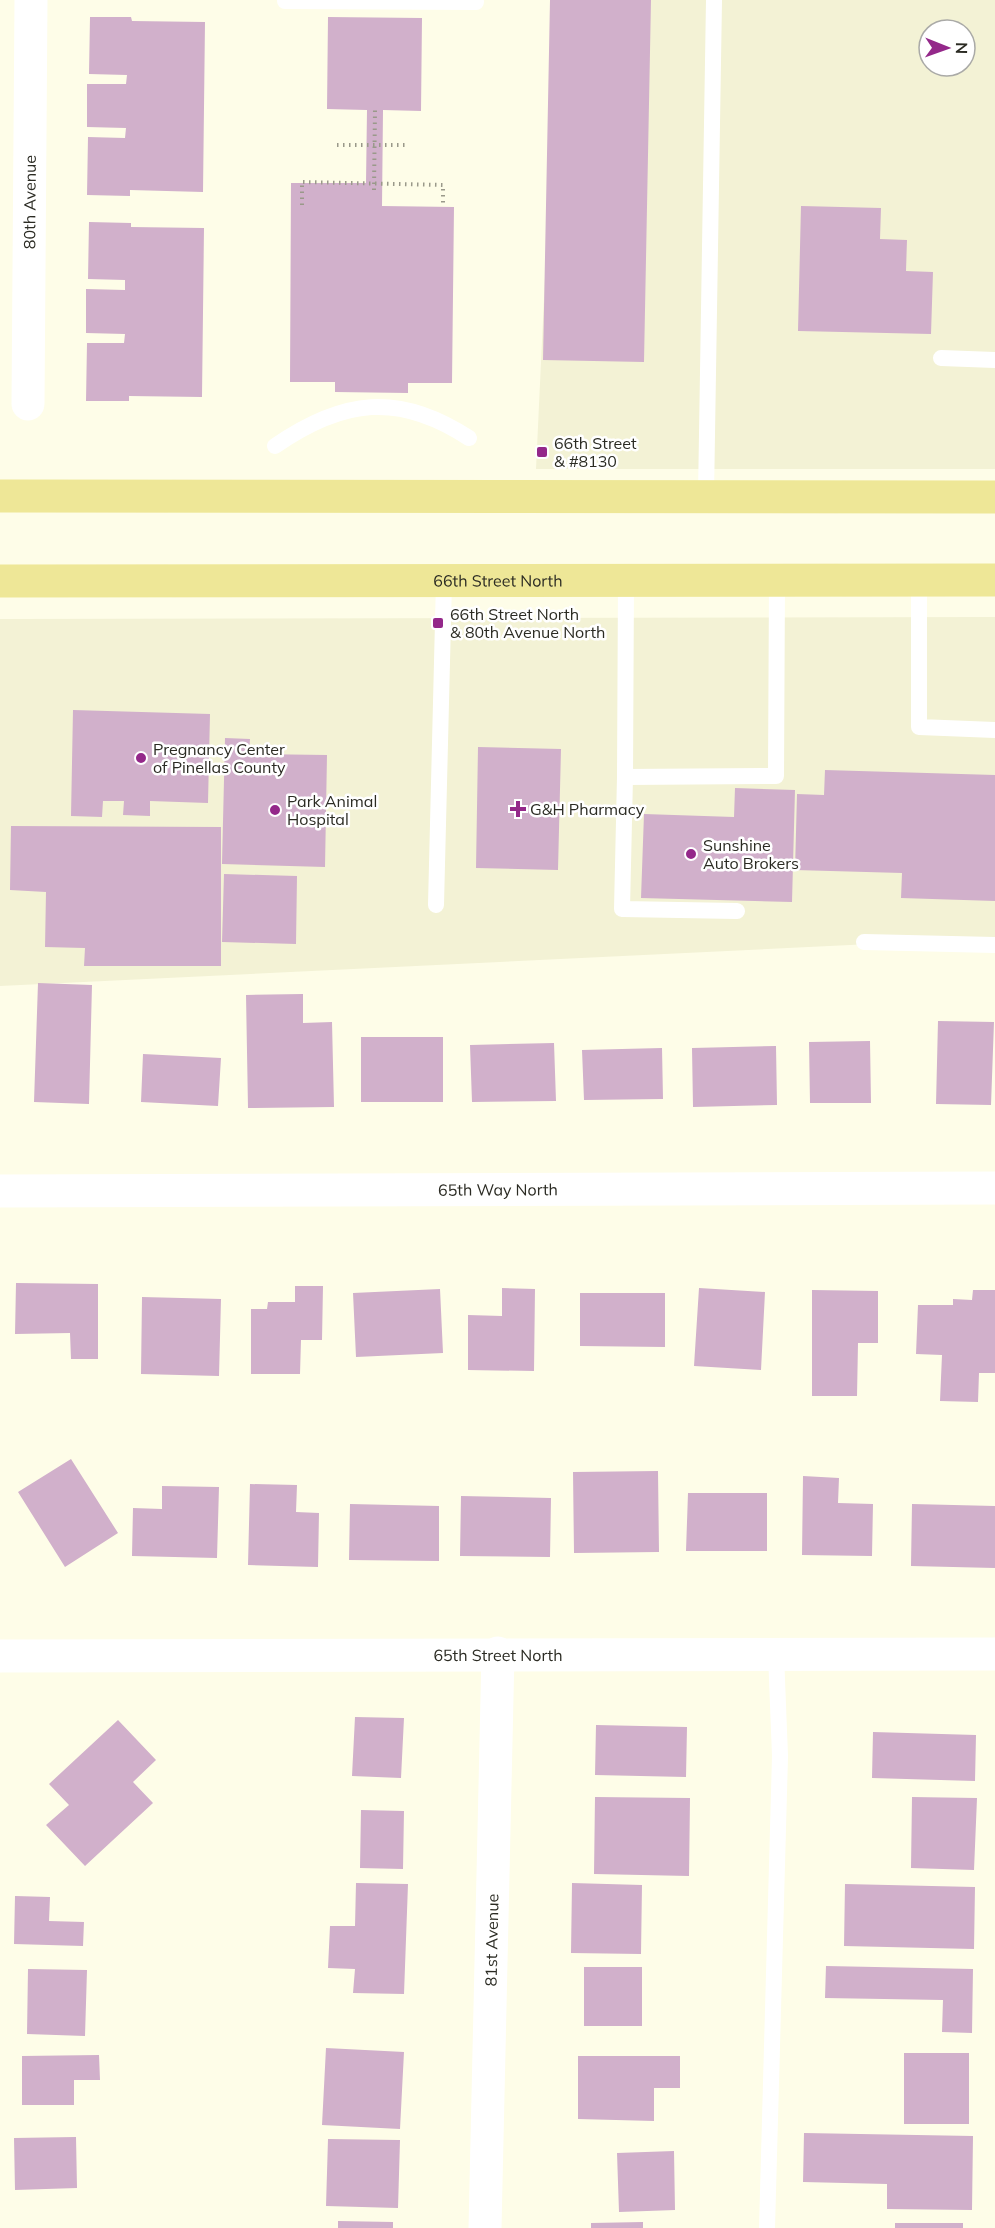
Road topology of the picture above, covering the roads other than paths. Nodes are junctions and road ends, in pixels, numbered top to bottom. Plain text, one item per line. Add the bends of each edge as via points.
1 (31, 0) edge
2 (714, 0) edge
3 (285, 1) edge
4 (476, 2) dead end
5 (14, 226) edge
6 (941, 358) dead end
7 (995, 360) edge
8 (28, 404) dead end
9 (469, 438) dead end
10 (275, 446) dead end
11 (0, 496) edge
12 (706, 496) junction
13 (995, 497) edge
14 (444, 580) junction
15 (626, 580) junction
16 (777, 580) junction
17 (920, 580) junction
18 (995, 580) edge
19 (0, 581) edge
20 (995, 730) edge
21 (625, 777) junction
22 (436, 905) dead end
23 (737, 911) dead end
24 (864, 942) dead end
25 (995, 945) edge
26 (995, 1188) edge
27 (0, 1191) edge
28 (498, 1653) junction
29 (776, 1654) junction
30 (995, 1654) edge
31 (0, 1656) edge
32 (485, 2228) edge
33 (766, 2228) edge

1 - 5 street, 80th Avenue
2 - 12 lane
3 - 4 lane
5 - 8 street, 80th Avenue
6 - 7 lane
9 - 10 lane via 422,413 363,407 332,414
11 - 12 main road
12 - 13 main road
14 - 15 main road, 66th Street North
14 - 19 main road, 66th Street North
14 - 22 lane
15 - 16 main road, 66th Street North
15 - 21 lane
16 - 17 main road, 66th Street North
16 - 21 lane via 776,777
17 - 18 main road, 66th Street North
17 - 20 lane via 919,727
21 - 23 lane via 622,909
24 - 25 lane
26 - 27 street, 65th Way North
28 - 29 street, 65th Street North
28 - 31 street, 65th Street North
28 - 32 street, 81st Avenue
29 - 30 street, 65th Street North
29 - 33 lane via 780,1756

